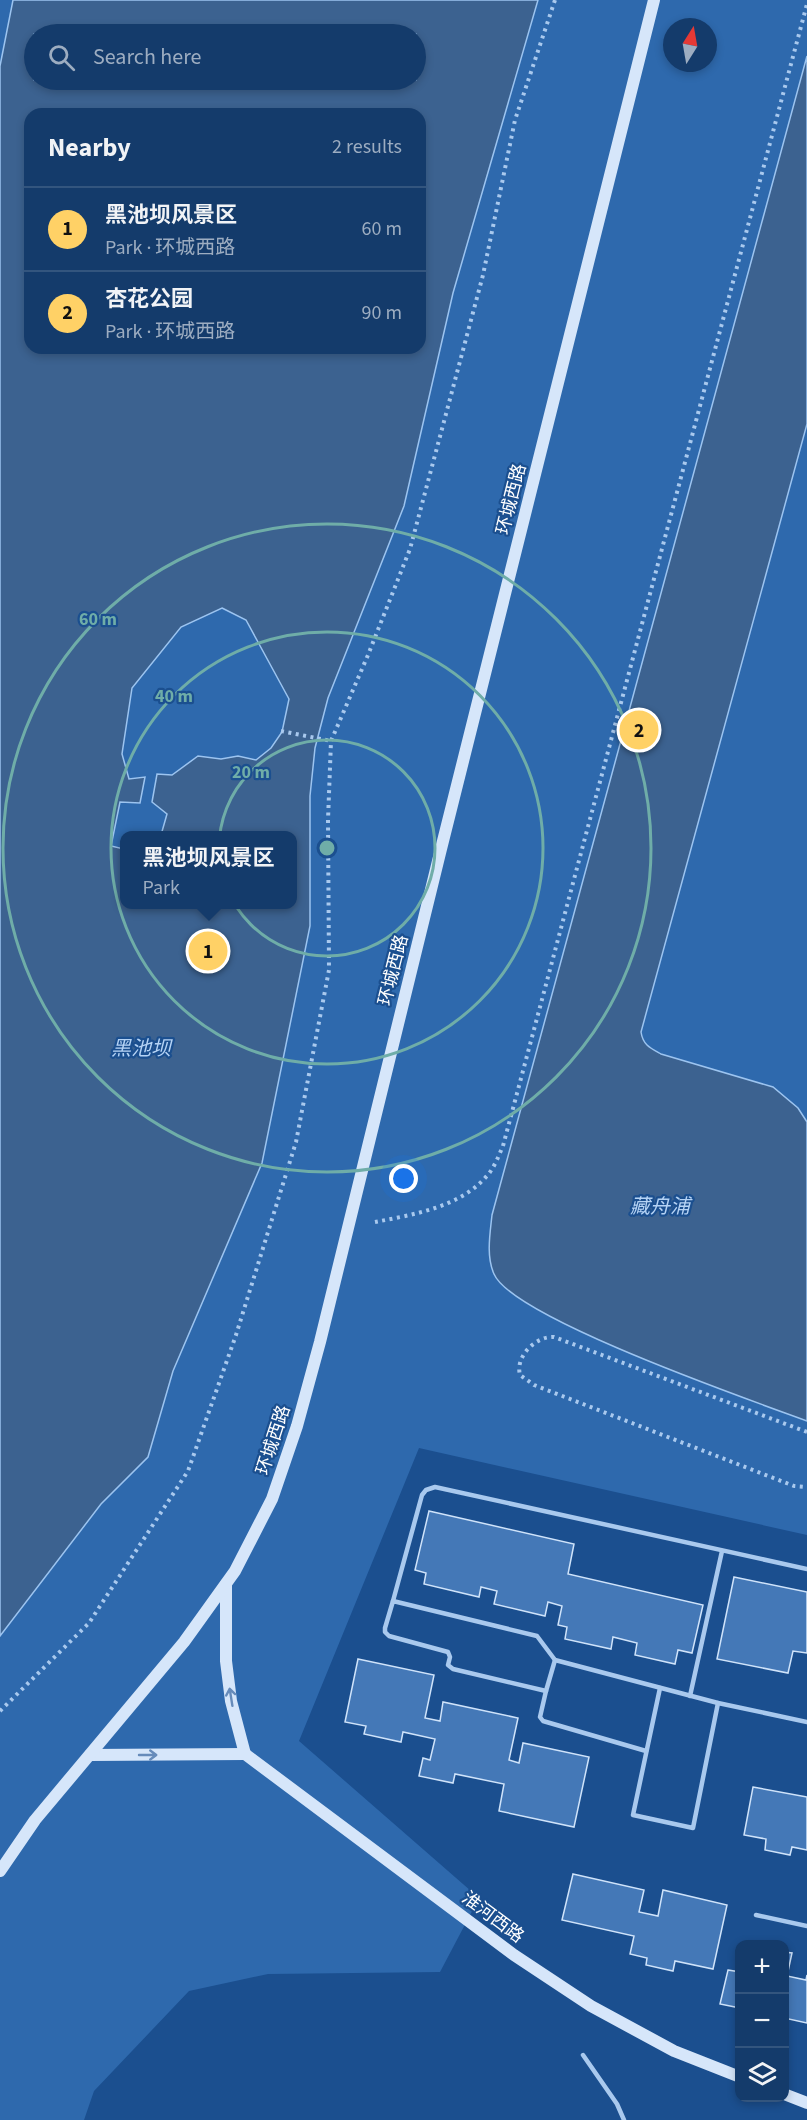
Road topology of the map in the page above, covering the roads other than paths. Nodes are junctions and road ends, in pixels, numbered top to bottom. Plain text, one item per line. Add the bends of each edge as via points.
1 (654, 0) edge
2 (722, 1551) junction
3 (807, 1569) edge
4 (226, 1584) junction
5 (393, 1601) junction
6 (555, 1660) junction
7 (660, 1688) junction
8 (546, 1691) junction
9 (690, 1696) junction
10 (718, 1703) junction
11 (807, 1722) edge
12 (646, 1751) junction
13 (245, 1754) junction
14 (90, 1755) junction
15 (0, 1871) edge
16 (756, 1915) dead end
17 (807, 1926) edge
18 (583, 2055) dead end
19 (735, 2074) edge
20 (789, 2096) edge
21 (807, 2103) edge
22 (624, 2120) edge

1 - 4 street, 环城西路 via 320,1342 272,1499
2 - 3 lane
2 - 5 lane via 435,1487 422,1495
2 - 9 lane
13 -> 4 street via 231,1701 226,1661
4 - 14 street, 环城西路 via 184,1642
5 - 6 lane via 537,1636
5 - 8 lane via 385,1632 389,1635 448,1652 448,1665 453,1669
6 - 7 lane
6 - 8 lane
7 - 9 lane
7 - 12 lane
8 - 12 lane via 539,1713 541,1720
9 - 10 lane
10 - 11 lane
10 - 12 lane via 693,1828 633,1815
14 -> 13 street
13 - 19 street, 淮河西路 via 514,1955 591,2006 674,2051
14 - 15 street, 环城西路 via 35,1820
16 - 17 lane
18 - 22 lane
20 - 21 street

